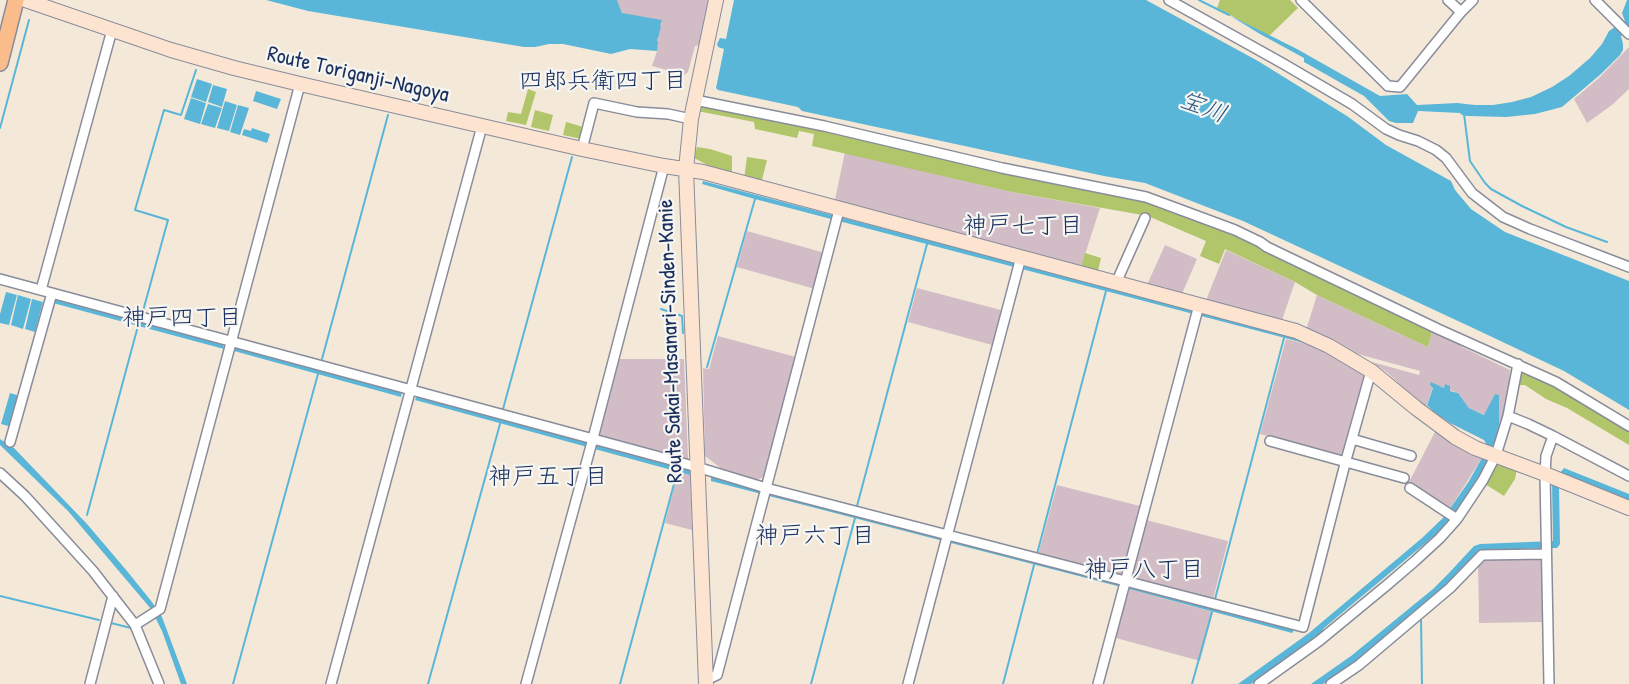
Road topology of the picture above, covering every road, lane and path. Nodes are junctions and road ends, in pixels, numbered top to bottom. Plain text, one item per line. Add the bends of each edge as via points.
1 (16, 0) edge
2 (25, 0) edge
3 (716, 0) edge
4 (1169, 0) edge
5 (1301, 0) edge
6 (1449, 0) edge
7 (1473, 0) edge
8 (1595, 0) edge
9 (1461, 12) junction
10 (112, 30) junction
11 (1629, 34) edge
12 (0, 63) edge
13 (300, 84) junction
14 (695, 100) junction
15 (691, 119) junction
16 (482, 126) junction
17 (582, 149) junction
18 (664, 166) junction
19 (686, 169) junction
20 (838, 215) junction
21 (1145, 218) dead end
22 (1019, 263) junction
23 (1629, 267) edge
24 (0, 279) edge
25 (1116, 283) junction
26 (41, 290) junction
27 (52, 293) junction
28 (1197, 310) junction
29 (230, 340) junction
30 (1518, 364) junction
31 (1371, 371) junction
32 (411, 390) junction
33 (1508, 416) junction
34 (1629, 426) edge
35 (1553, 436) junction
36 (1352, 440) junction
37 (1270, 441) dead end
38 (10, 442) dead end
39 (592, 444) junction
40 (1491, 453) junction
41 (1411, 456) dead end
42 (1346, 460) junction
43 (697, 467) junction
44 (0, 473) edge
45 (1629, 476) edge
46 (1404, 478) dead end
47 (1554, 478) junction
48 (1410, 488) dead end
49 (765, 491) junction
50 (1629, 508) edge
51 (1456, 519) junction
52 (947, 538) junction
53 (1546, 548) junction
54 (1125, 584) junction
55 (112, 596) junction
56 (135, 626) junction
57 (706, 682) edge
58 (90, 684) edge
59 (159, 684) edge
60 (331, 684) edge
61 (526, 684) edge
62 (908, 684) edge
63 (1098, 684) edge
64 (1259, 684) edge
65 (1331, 684) edge
66 (1549, 684) edge

1 - 12 main road
2 - 10 main road, Route Toriganji-Nagoya
3 - 14 main road, Route Sakai-Masanari-Sinden-Kanie
4 - 23 street via 1352,104 1386,129 1436,150 1472,193 1503,217
5 - 9 street via 1388,86 1400,87
6 - 9 street
7 - 9 street
8 - 11 street
10 - 13 main road, Route Toriganji-Nagoya
10 - 26 street
13 - 16 main road, Route Toriganji-Nagoya
13 - 29 street
14 - 15 main road, Route Sakai-Masanari-Sinden-Kanie
14 - 30 street via 1146,197 1235,230
15 - 17 street via 594,103
15 - 19 main road, Route Sakai-Masanari-Sinden-Kanie
16 - 17 main road, Route Toriganji-Nagoya
16 - 32 street
17 - 18 main road, Route Toriganji-Nagoya
18 - 19 main road, Route Toriganji-Nagoya
18 - 39 street
19 - 20 main road, Route Toriganji-Nagoya
19 - 43 main road, Route Sakai-Masanari-Sinden-Kanie
20 - 22 main road, Route Toriganji-Nagoya
20 - 49 street
21 - 25 street
22 - 25 main road, Route Toriganji-Nagoya
22 - 52 street
24 - 26 street
25 - 28 main road, Route Toriganji-Nagoya
26 - 27 street
27 - 29 street
27 - 38 street
28 - 31 main road, Route Toriganji-Nagoya via 1296,331
28 - 54 street
29 - 32 street
29 - 56 street via 155,612
30 - 33 street
30 - 34 street
31 - 36 street
31 - 40 main road, Route Toriganji-Nagoya via 1455,437
32 - 39 street
32 - 60 street
33 - 35 street
33 - 40 street
35 - 45 street
35 - 47 street via 1546,456
36 - 41 street
36 - 42 street
37 - 42 street
39 - 43 street
39 - 61 street
40 - 47 main road, Route Toriganji-Nagoya
40 - 51 street via 1483,480
42 - 46 street
42 - 54 street via 1303,627
43 - 49 street
43 - 57 main road, Route Sakai-Masanari-Sinden-Kanie
44 - 55 street via 51,524
47 - 50 main road, Route Toriganji-Nagoya
47 - 53 street
48 - 51 street
49 - 52 street
49 - 57 street via 717,675
51 - 64 street via 1387,585
52 - 54 street
52 - 62 street
53 - 65 street via 1482,555 1450,588
53 - 66 street
54 - 63 street
55 - 56 street
55 - 58 street
56 - 59 street

